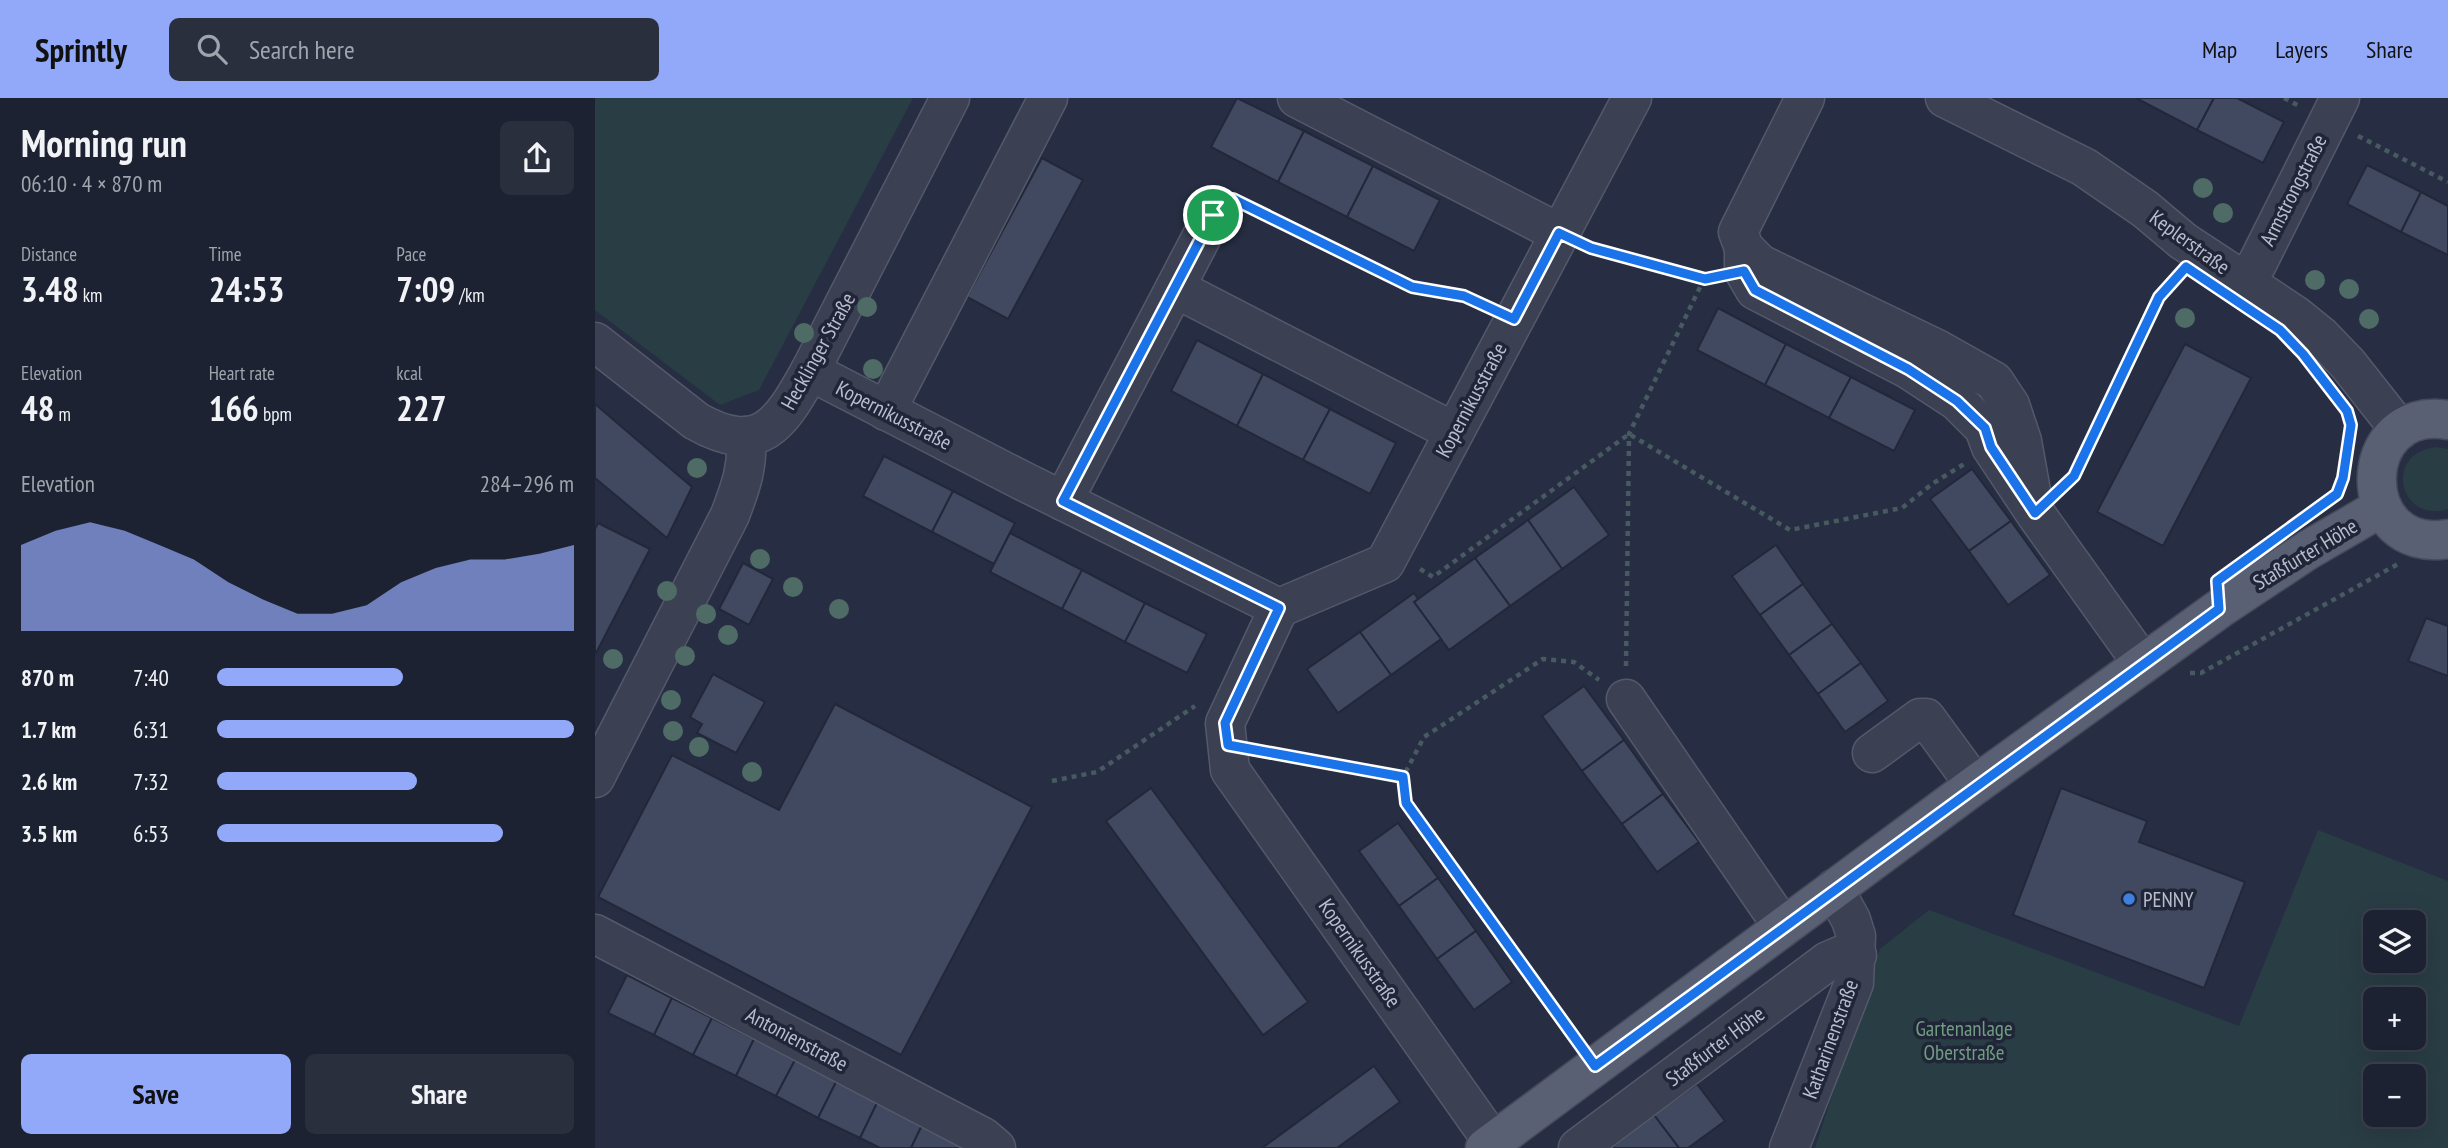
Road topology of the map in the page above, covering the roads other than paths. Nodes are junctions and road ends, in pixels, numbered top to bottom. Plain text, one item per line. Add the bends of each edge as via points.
1 (950, 98) edge
2 (1048, 98) edge
3 (1297, 98) edge
4 (1632, 98) edge
5 (1805, 98) edge
6 (1945, 98) edge
7 (2334, 109) edge
8 (1213, 215) road end
9 (1559, 233) junction
10 (1742, 250) junction
11 (2254, 265) junction
12 (1175, 288) junction
13 (595, 342) edge
14 (810, 371) junction
15 (886, 411) junction
16 (2448, 420) edge
17 (2400, 430) junction
18 (1454, 432) junction
19 (746, 436) junction
20 (1063, 501) junction
21 (2382, 507) junction
22 (2035, 513) junction
23 (2448, 539) edge
24 (1279, 608) junction
25 (2143, 664) junction
26 (1626, 699) road end
27 (1873, 753) dead end
28 (595, 778) edge
29 (1975, 785) junction
30 (1834, 889) junction
31 (1783, 927) junction
32 (595, 934) edge
33 (1857, 955) junction
34 (1489, 1145) edge
35 (996, 1148) edge
36 (1578, 1148) edge
37 (1789, 1148) edge

1 - 14 street, Hecklinger Straße
2 - 15 street
3 - 9 street
4 - 9 street, Kopernikusstraße
5 - 10 street
6 - 11 street, Keplerstraße via 2084,167 2183,241
7 - 11 street, Armstrongstraße
8 - 12 street
9 - 18 street, Kopernikusstraße
10 - 22 street via 1755,290 1908,369 1957,401 1985,428 1991,447
10 - 22 street via 1760,264 1994,381 2010,405 2022,440
11 - 17 street, Keplerstraße via 2295,315 2349,366
12 - 18 street
12 - 20 street
13 - 19 street via 696,421 714,431
14 - 15 street, Kopernikusstraße
14 - 19 street, Hecklinger Straße via 777,424
15 - 20 street, Kopernikusstraße
16 - 17 main road via 2424,420
17 - 21 main road via 2383,450 2377,466 2375,483
18 - 24 street, Kopernikusstraße via 1385,563
19 - 28 street via 744,476 730,515
20 - 24 street, Kopernikusstraße
21 - 23 main road via 2395,524 2412,535
21 - 25 main road, Staßfurter Höhe via 2256,583
22 - 25 street
24 - 34 street, Kopernikusstraße via 1225,723 1230,770
25 - 29 main road, Staßfurter Höhe
26 - 31 street
27 - 29 street via 1926,718
29 - 30 main road, Staßfurter Höhe
30 - 31 main road, Staßfurter Höhe
30 - 33 street, Katharinenstraße via 1851,920
31 - 34 main road, Staßfurter Höhe
32 - 35 street, Antonienstraße via 983,1137
33 - 36 street, Staßfurter Höhe via 1828,961
33 - 37 street, Katharinenstraße via 1854,983

